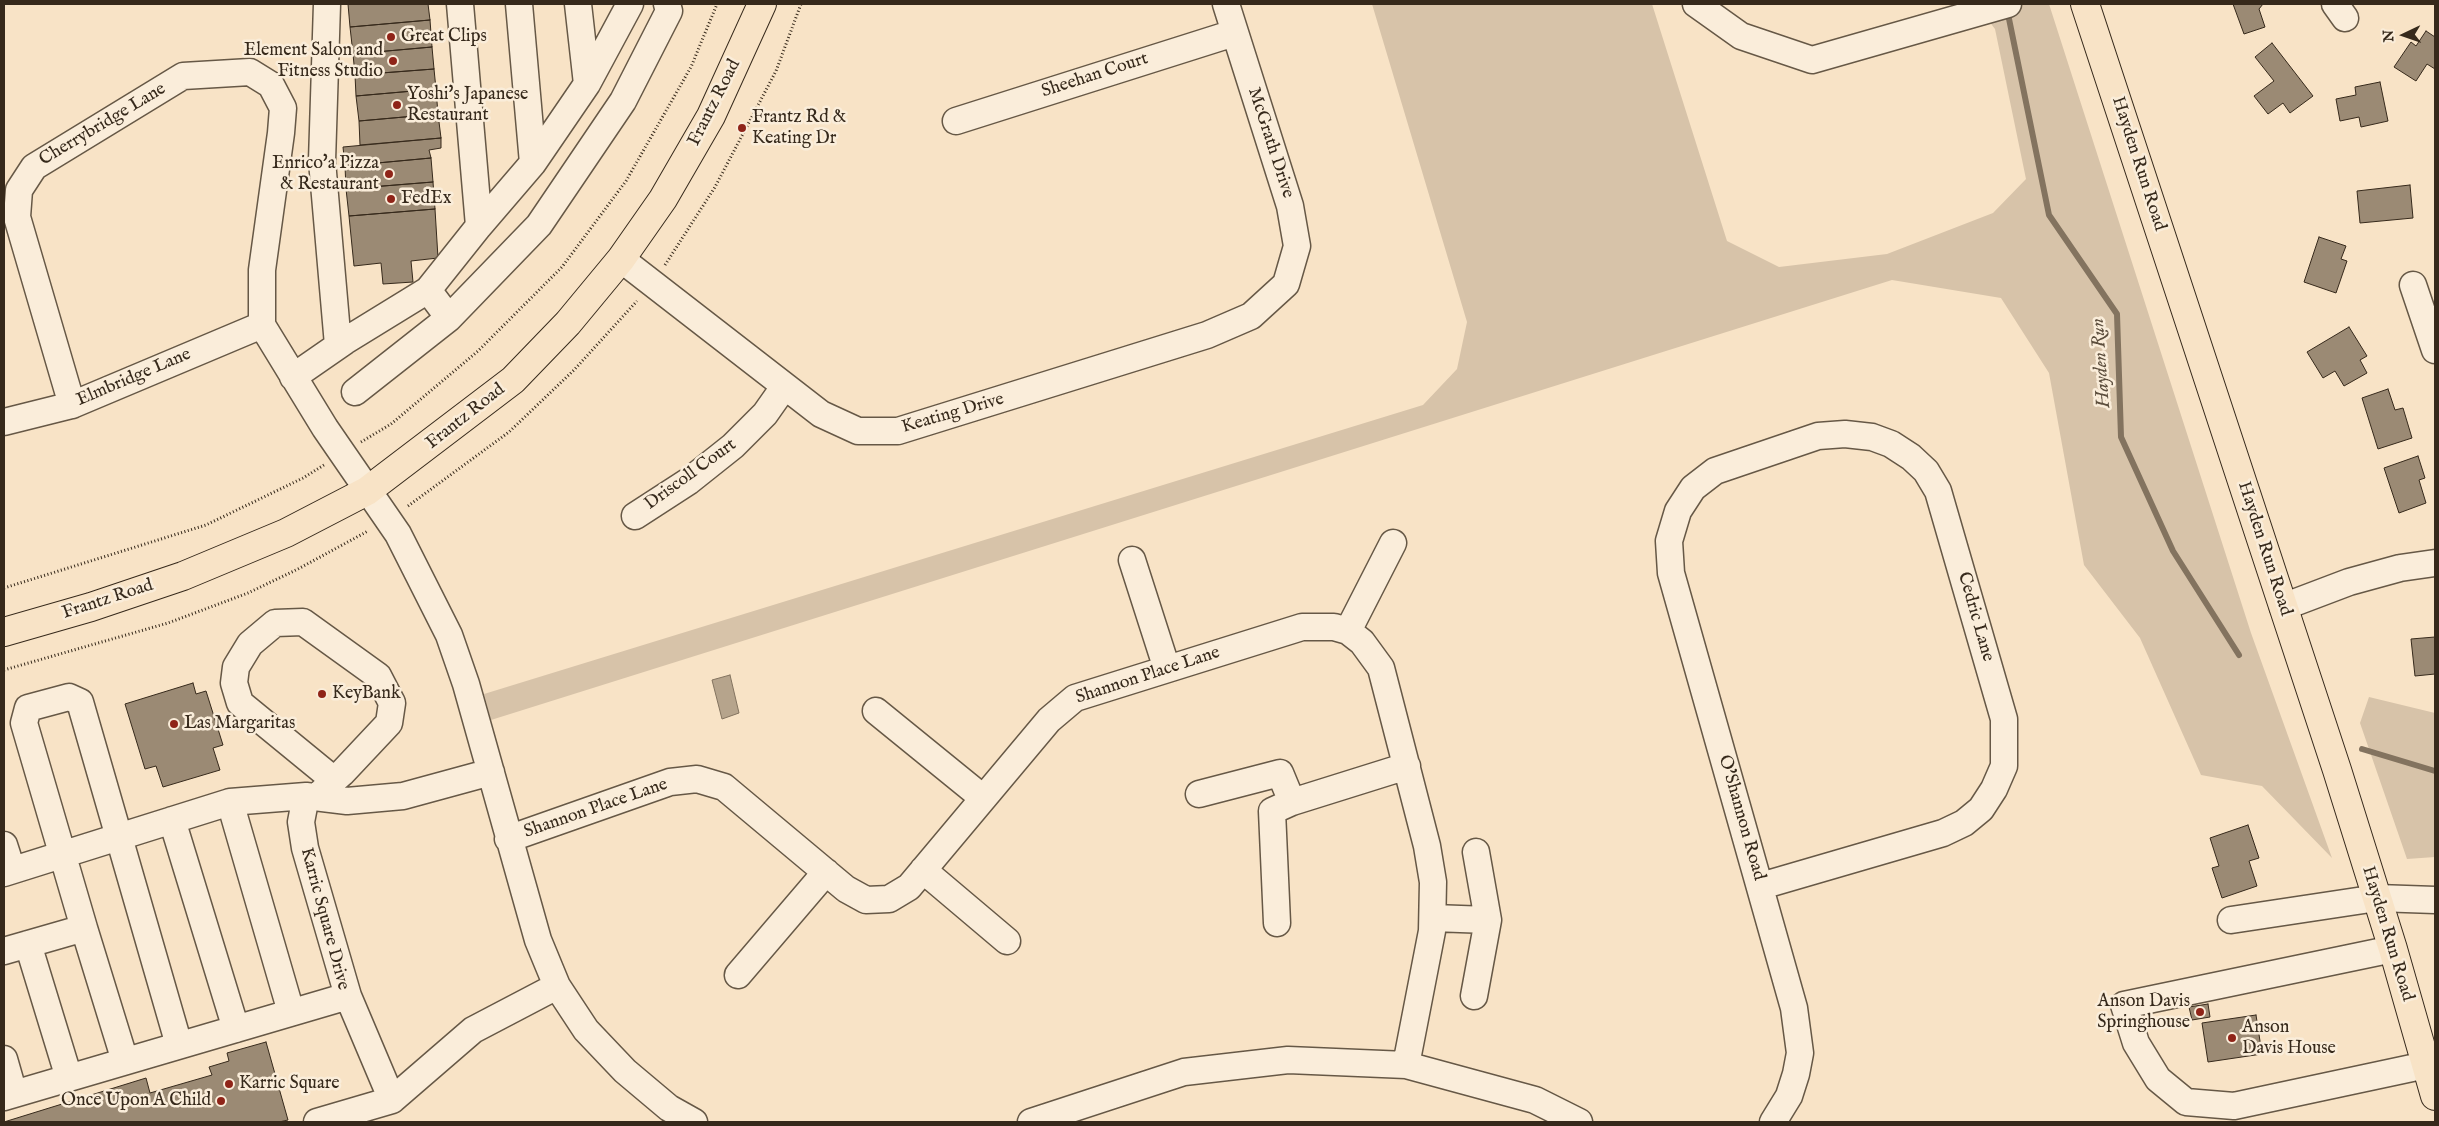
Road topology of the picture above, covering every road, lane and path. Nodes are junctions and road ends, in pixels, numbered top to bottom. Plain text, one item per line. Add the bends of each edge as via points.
1 (327, 4) edge
2 (460, 4) edge
3 (520, 4) edge
4 (578, 4) edge
5 (630, 4) edge
6 (667, 4) edge
7 (762, 4) edge
8 (1226, 4) edge
9 (1696, 4) edge
10 (2008, 4) edge
11 (2085, 4) edge
12 (1234, 32) junction
13 (587, 84) junction
14 (956, 121) dead end
15 (533, 163) junction
16 (479, 226) junction
17 (621, 259) junction
18 (1286, 284) joint
19 (2412, 285) dead end
20 (428, 290) junction
21 (449, 318) junction
22 (262, 325) junction
23 (338, 345) junction
24 (2435, 350) edge
25 (294, 377) junction
26 (784, 387) junction
27 (355, 392) dead end
28 (72, 404) junction
29 (4, 422) edge
30 (367, 491) junction
31 (1678, 511) joint
32 (635, 516) dead end
33 (1394, 543) dead end
34 (1132, 560) dead end
35 (2435, 564) edge
36 (2283, 606) junction
37 (1348, 631) junction
38 (4, 632) edge
39 (1167, 669) junction
40 (876, 712) dead end
41 (1406, 766) junction
42 (491, 772) junction
43 (319, 791) junction
44 (1199, 794) dead end
45 (984, 798) junction
46 (230, 802) junction
47 (1292, 802) junction
48 (172, 820) junction
49 (117, 838) junction
50 (508, 839) junction
51 (4, 845) edge
52 (1476, 852) dead end
53 (62, 855) junction
54 (923, 870) junction
55 (8, 872) edge
56 (826, 872) junction
57 (1760, 886) junction
58 (2377, 898) junction
59 (2435, 900) edge
60 (1433, 918) junction
61 (1488, 920) junction
62 (2231, 920) dead end
63 (1277, 923) dead end
64 (84, 928) junction
65 (1007, 941) dead end
66 (28, 944) junction
67 (2393, 949) junction
68 (4, 951) edge
69 (738, 974) dead end
70 (557, 986) junction
71 (348, 996) junction
72 (1474, 996) dead end
73 (292, 1012) junction
74 (236, 1029) junction
75 (180, 1045) junction
76 (2427, 1049) edge
77 (4, 1058) edge
78 (125, 1062) junction
79 (1406, 1064) junction
80 (69, 1078) junction
81 (9, 1095) edge
82 (2435, 1096) edge
83 (392, 1100) junction
84 (664, 1115) edge
85 (1043, 1120) edge
86 (317, 1122) edge
87 (694, 1122) edge
88 (1578, 1122) edge
89 (1773, 1122) edge

1 - 23 street via 322,161
2 - 16 street
3 - 15 street
4 - 13 street
5 - 13 street
6 - 21 street via 669,11 623,102 539,225
7 - 17 main road, Frantz Road via 711,116 663,199
8 - 12 street, McGrath Drive
9 - 10 street via 1742,36 1812,60
11 - 36 main road, Hayden Run Road
12 - 14 street, Sheehan Court
12 - 18 street, McGrath Drive via 1290,206 1297,246
13 - 15 street
15 - 16 street
16 - 20 street
17 - 26 street, Keating Drive
17 - 30 main road, Frantz Road via 568,323 513,380
18 - 26 street, Keating Drive via 1251,316 1207,335 898,431 858,431 821,414
19 - 24 street
20 - 21 street
20 - 23 street
21 - 27 street
22 - 25 street
22 - 28 street, Elmbridge Lane
22 - 28 street, Cherrybridge Lane via 262,270 282,108 271,86 250,72 183,76 34,167 19,190 17,217
23 - 25 street
25 - 30 street
26 - 32 street, Driscoll Court via 765,414 734,446 689,481
28 - 29 street, Elmbridge Lane
30 - 38 main road, Frantz Road via 286,533 183,576
30 - 42 street via 398,534 448,635 466,684
31 - 57 street, O'Shannon Road via 1669,541 1671,573
31 - 57 street, Cedric Lane via 1694,488 1715,471 1818,436 1845,434 1872,437 1891,444 1926,471 1938,491 2004,719 2004,766 1981,809 1964,823 1943,833
33 - 37 street
34 - 39 street
35 - 36 street via 2391,570
36 - 58 main road, Hayden Run Road
37 - 39 street, Shannon Place Lane via 1302,626
37 - 41 street via 1362,642 1381,668
39 - 45 street, Shannon Place Lane via 1075,698 1049,720
40 - 45 street
41 - 47 street
41 - 60 street via 1434,882
42 - 43 street via 403,796 347,801
42 - 50 street
43 - 43 street via 389,723 392,703 378,676 303,622 275,623 250,644 236,667 234,683 240,703
43 - 46 street
43 - 71 street, Karric Square Drive via 300,822
44 - 47 street via 1280,773
45 - 54 street, Shannon Place Lane
46 - 48 street
46 - 73 street
47 - 63 street via 1272,811
48 - 49 street
48 - 74 street
49 - 53 street
49 - 53 street via 80,702 69,696 28,708 24,723
49 - 75 street
50 - 56 street, Shannon Place Lane via 670,782 697,780 724,787
50 - 70 street via 538,940
51 - 55 street
52 - 61 street
53 - 55 street
53 - 64 street
54 - 56 street, Shannon Place Lane via 909,887 889,899 866,900
54 - 65 street
56 - 69 street
57 - 89 street, O'Shannon Road via 1794,1008 1800,1053 1788,1096
58 - 59 street
58 - 62 street
58 - 67 main road, Hayden Run Road
60 - 61 street
60 - 79 street
61 - 72 street
64 - 66 street
64 - 78 street
66 - 68 street
66 - 80 street
67 - 76 main road, Hayden Run Road
67 - 76 street via 2124,1005 2136,1043 2158,1079 2186,1102 2234,1106
70 - 83 street via 474,1030
70 - 84 street via 586,1030
71 - 73 street, Karric Square Drive
71 - 83 street
73 - 74 street, Karric Square Drive
74 - 75 street, Karric Square Drive
75 - 78 street, Karric Square Drive
76 - 82 main road, Hayden Run Road
77 - 81 street
78 - 80 street, Karric Square Drive
79 - 85 street via 1288,1060 1184,1072
79 - 88 street via 1535,1100
80 - 81 street, Karric Square Drive
83 - 86 street
84 - 87 street

